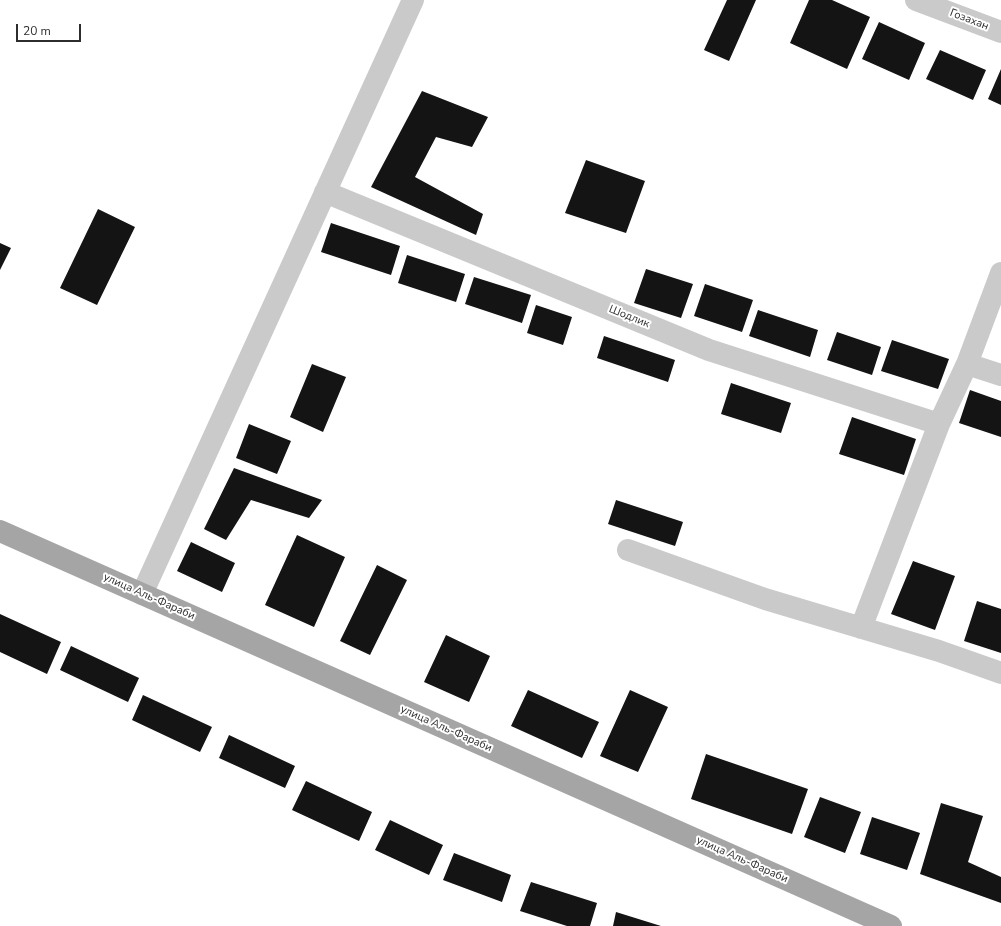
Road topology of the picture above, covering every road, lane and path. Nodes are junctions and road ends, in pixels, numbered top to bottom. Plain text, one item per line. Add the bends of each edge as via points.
1 (413, 0) edge
2 (916, 0) edge
3 (1001, 32) edge
4 (325, 192) junction
5 (1001, 273) edge
6 (967, 364) junction
7 (1001, 375) edge
8 (939, 424) junction
9 (0, 531) edge
10 (628, 550) dead end
11 (142, 594) junction
12 (861, 628) junction
13 (1001, 673) edge
14 (891, 926) edge

1 - 4 street
2 - 3 street, Гозахан
4 - 8 street, Шодлик via 709,350
4 - 11 street
5 - 6 street
6 - 7 street
6 - 8 street
8 - 12 street
9 - 11 main road, улица Аль-Фараби
10 - 12 street via 765,599
11 - 14 main road, улица Аль-Фараби
12 - 13 street

